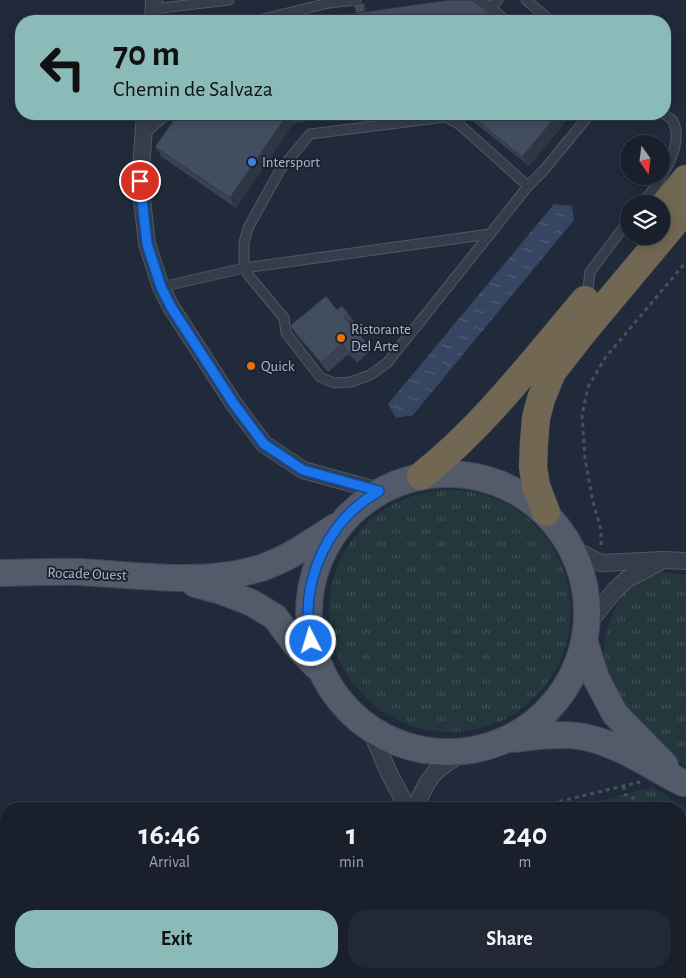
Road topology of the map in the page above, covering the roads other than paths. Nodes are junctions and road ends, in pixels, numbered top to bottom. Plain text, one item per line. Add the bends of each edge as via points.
1 (229, 0) edge
2 (356, 0) edge
3 (480, 0) edge
4 (498, 0) edge
5 (526, 0) edge
6 (491, 8) junction
7 (153, 10) edge
8 (280, 15) edge
9 (499, 15) edge
10 (544, 15) edge
11 (145, 120) edge
12 (160, 120) edge
13 (416, 120) edge
14 (452, 120) edge
15 (585, 120) edge
16 (671, 120) edge
17 (144, 135) junction
18 (686, 180) edge
19 (528, 186) junction
20 (649, 195) edge
21 (670, 199) edge
22 (686, 210) edge
23 (620, 232) edge
24 (490, 234) junction
25 (631, 245) edge
26 (244, 268) junction
27 (161, 287) junction
28 (586, 299) junction
29 (421, 476) junction
30 (379, 491) junction
31 (546, 512) junction
32 (342, 522) junction
33 (573, 549) junction
34 (663, 560) junction
35 (686, 562) edge
36 (0, 573) edge
37 (175, 578) junction
38 (586, 633) junction
39 (321, 671) junction
40 (370, 729) junction
41 (507, 739) junction
42 (466, 751) junction
43 (685, 784) edge
44 (404, 802) edge
45 (417, 802) edge

1 - 7 lane
2 - 8 lane
3 - 6 lane
4 - 6 lane
5 - 10 lane
6 - 9 lane
11 - 17 street
12 - 17 lane
13 - 26 lane via 310,134 280,170 248,228
14 - 19 lane
15 - 19 lane
16 - 20 lane via 679,136 678,152 669,170
17 - 27 street via 140,181 147,244
18 - 21 highway
19 - 24 lane
22 - 31 highway via 552,372 536,418 534,443 536,486
23 - 28 lane via 590,272
24 - 26 lane
24 - 26 lane via 386,363 370,375 351,382 334,384 320,377 286,334 284,318
25 - 28 highway
26 - 27 lane
27 - 30 street via 234,404 264,444 303,470
28 - 29 highway via 488,414
29 - 30 main road
29 - 31 main road via 455,473 488,479 519,492
30 - 32 main road
31 - 33 main road
32 - 37 main road via 287,557 256,569 218,577
32 - 39 main road via 324,548 312,578 308,609 311,641
33 - 34 street via 601,563
33 - 38 main road via 583,573 588,598
34 - 35 street
34 - 38 street via 627,579 615,590
36 - 37 main road, Rocade Ouest via 78,572
37 - 39 main road via 221,590 274,617
38 - 41 main road via 574,673 557,700 534,723
38 - 43 main road via 596,678 615,714
39 - 40 main road via 333,693
40 - 42 main road via 416,749
40 - 44 street
41 - 42 main road
41 - 43 main road via 558,735 591,738
42 - 45 street via 441,765 431,775

